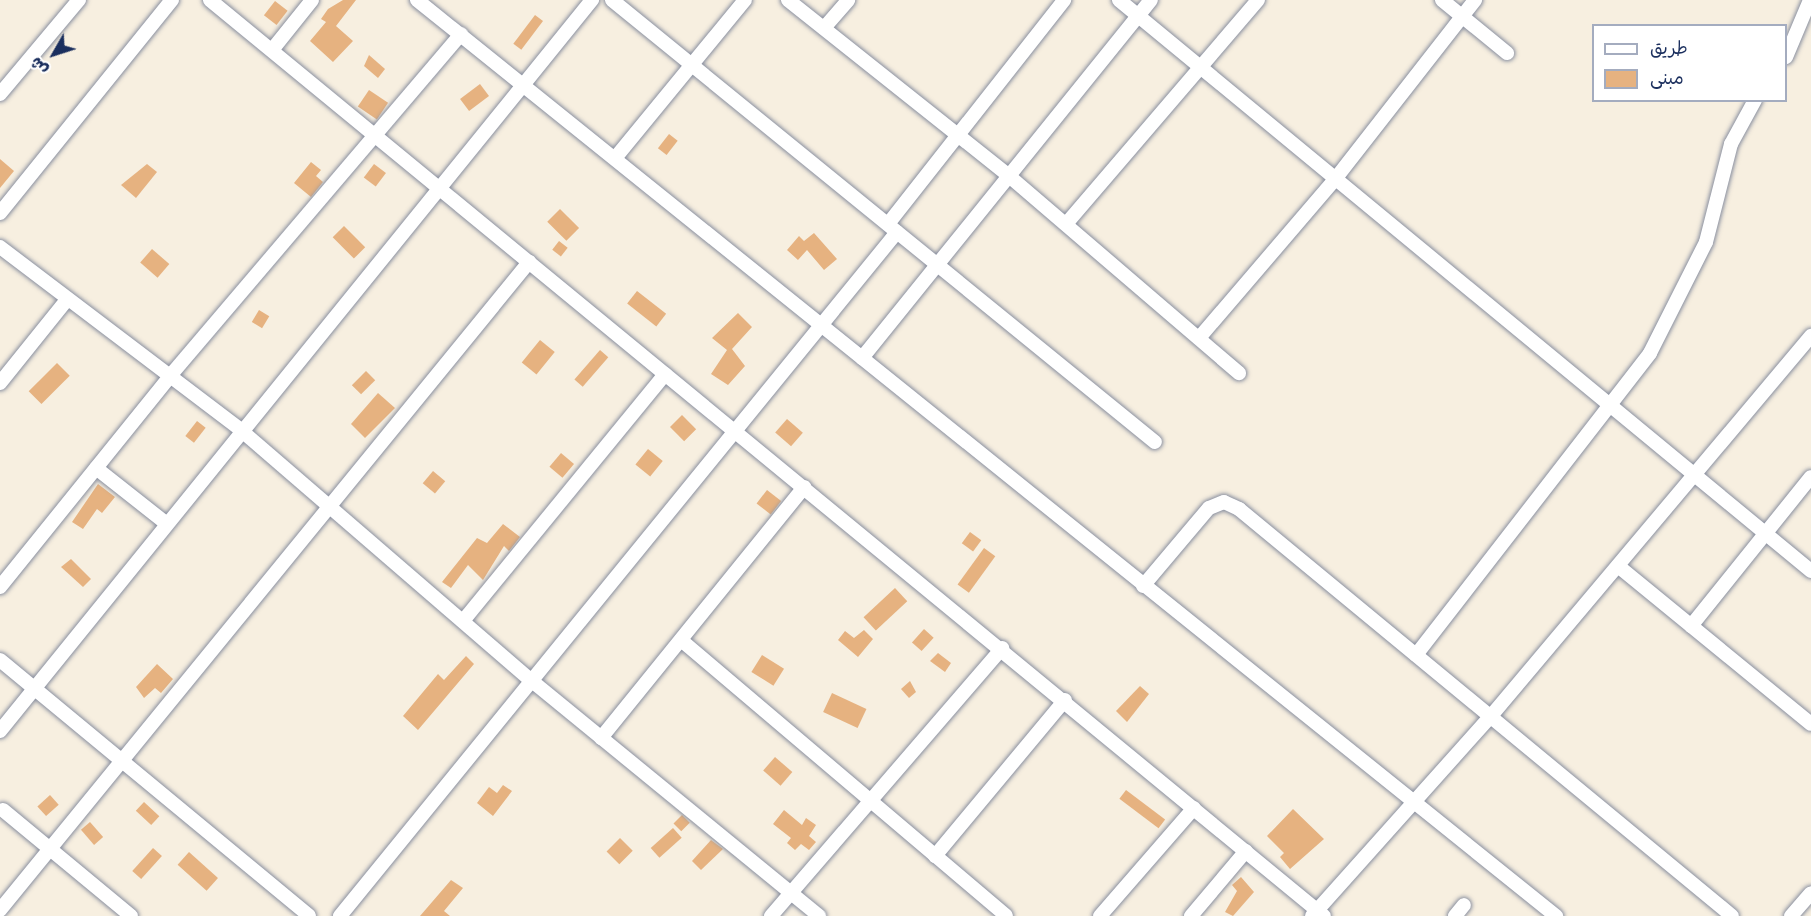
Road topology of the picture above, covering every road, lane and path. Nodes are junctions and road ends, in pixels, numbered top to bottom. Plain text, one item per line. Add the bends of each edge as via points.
1 (79, 0) edge
2 (171, 0) edge
3 (210, 0) edge
4 (312, 0) edge
5 (417, 0) edge
6 (592, 0) edge
7 (612, 0) edge
8 (745, 0) edge
9 (788, 0) edge
10 (848, 0) edge
11 (1064, 0) edge
12 (1119, 0) edge
13 (1151, 0) edge
14 (1258, 0) edge
15 (1442, 0) edge
16 (1474, 0) edge
17 (1810, 3) edge
18 (1138, 16) junction
19 (1462, 16) junction
20 (824, 28) junction
21 (460, 34) junction
22 (272, 50) junction
23 (1507, 52) dead end
24 (1787, 53) edge
25 (693, 65) junction
26 (1199, 69) junction
27 (524, 84) junction
28 (0, 94) edge
29 (1754, 102) edge
30 (376, 134) junction
31 (957, 135) junction
32 (616, 157) junction
33 (1009, 176) junction
34 (1336, 178) junction
35 (439, 186) junction
36 (0, 213) edge
37 (1066, 224) junction
38 (892, 228) junction
39 (0, 246) edge
40 (529, 262) junction
41 (938, 264) junction
42 (66, 301) junction
43 (822, 328) junction
44 (1811, 336) edge
45 (1199, 338) junction
46 (862, 358) junction
47 (1239, 372) dead end
48 (665, 374) junction
49 (170, 376) junction
50 (0, 383) edge
51 (1610, 406) junction
52 (242, 431) junction
53 (734, 431) junction
54 (1155, 442) dead end
55 (96, 468) junction
56 (1694, 476) junction
57 (1811, 477) edge
58 (804, 487) junction
59 (330, 505) junction
60 (167, 524) junction
61 (1765, 533) junction
62 (1618, 566) junction
63 (1811, 571) edge
64 (1143, 586) junction
65 (0, 587) edge
66 (463, 621) junction
67 (1691, 626) junction
68 (681, 640) junction
69 (1002, 648) junction
70 (1416, 655) junction
71 (0, 660) edge
72 (532, 681) junction
73 (35, 688) junction
74 (1065, 700) junction
75 (1491, 716) junction
76 (1811, 724) edge
77 (0, 731) edge
78 (601, 738) junction
79 (126, 761) junction
80 (870, 800) junction
81 (1414, 800) junction
82 (1194, 808) junction
83 (3, 810) dead end
84 (51, 848) junction
85 (1246, 851) junction
86 (935, 856) junction
87 (790, 892) junction
88 (1811, 893) edge
89 (1464, 905) dead end
90 (0, 910) edge
91 (1318, 914) edge
92 (131, 916) edge
93 (309, 916) edge
94 (340, 916) edge
95 (771, 916) edge
96 (819, 916) edge
97 (1006, 916) edge
98 (1100, 916) edge
99 (1191, 916) edge
100 (1455, 916) edge
101 (1556, 916) edge
102 (1732, 916) edge
103 (1791, 916) edge

1 - 28 street
2 - 36 street
3 - 22 street
4 - 22 street
5 - 21 street
6 - 27 street
7 - 25 street
8 - 25 street
9 - 20 street
10 - 20 street
11 - 31 street
12 - 18 street
13 - 18 street
14 - 26 street
15 - 19 street
16 - 19 street
17 - 24 street
18 - 26 street
18 - 33 street
19 - 23 street
19 - 34 street
20 - 31 street
21 - 27 street
21 - 30 street
22 - 30 street
25 - 32 street
25 - 38 street
26 - 34 street
26 - 37 street
27 - 32 street
27 - 35 street
29 - 51 street via 1731,144 1693,270 1650,353
30 - 35 street
30 - 49 street
31 - 33 street
31 - 38 street
32 - 43 street
33 - 37 street
33 - 41 street
34 - 45 street
34 - 51 street
35 - 40 street
35 - 52 street
37 - 45 street
38 - 41 street
38 - 43 street
39 - 42 street
40 - 48 street
40 - 59 street
41 - 46 street
41 - 54 street
42 - 49 street
42 - 50 street
43 - 46 street
43 - 53 street
44 - 56 street
45 - 47 street
46 - 64 street
48 - 53 street
48 - 66 street
49 - 52 street
49 - 55 street
51 - 56 street
51 - 70 street
52 - 59 street
52 - 60 street
53 - 58 street
53 - 72 street
55 - 60 street
55 - 65 street
56 - 61 street
56 - 62 street
57 - 61 street
58 - 68 street
58 - 69 street
59 - 66 street
59 - 79 street
60 - 73 street
61 - 63 street
61 - 67 street
62 - 67 street
62 - 75 street
64 - 70 street via 1209,508 1224,502 1239,509
64 - 81 street
66 - 72 street
67 - 76 street
68 - 78 street
68 - 80 street
69 - 74 street
69 - 80 street
70 - 75 street
71 - 73 street
72 - 78 street
72 - 94 street
73 - 77 street
73 - 79 street
74 - 82 street
74 - 86 street
75 - 81 street
75 - 102 street
78 - 87 street
79 - 84 street
79 - 93 street
80 - 86 street
80 - 87 street
81 - 91 street
81 - 101 street
82 - 85 street
82 - 98 street
83 - 84 street
84 - 90 street
84 - 92 street
85 - 91 street
85 - 99 street
86 - 97 street
87 - 95 street
87 - 96 street
88 - 103 street
89 - 100 street

